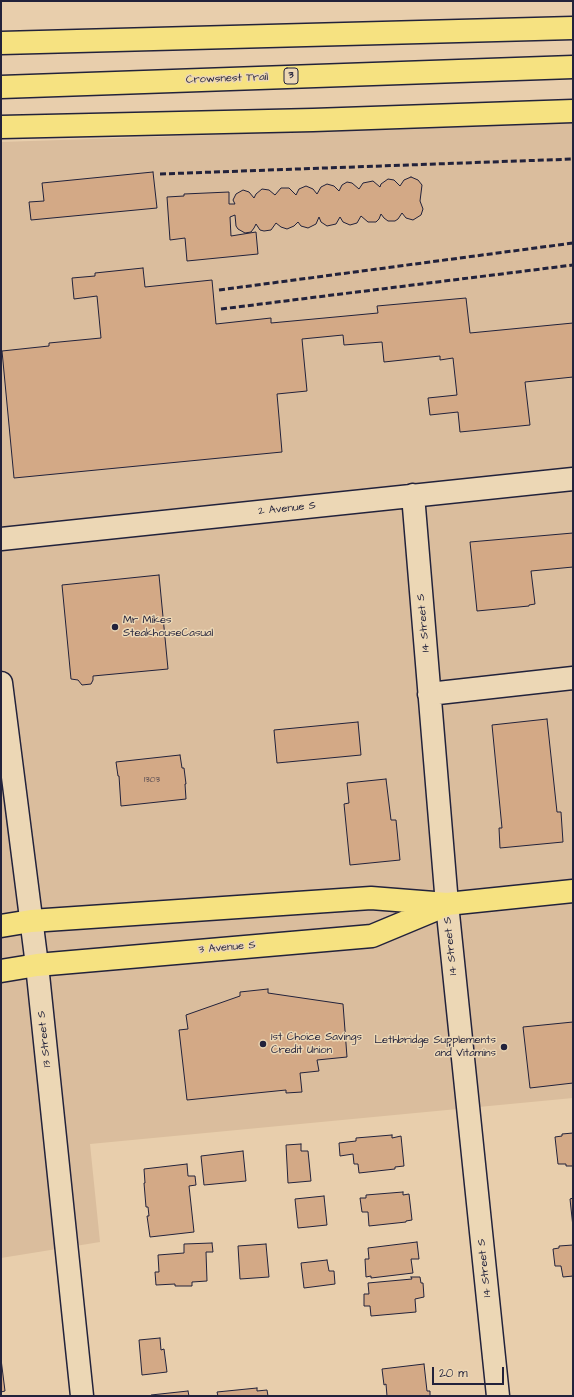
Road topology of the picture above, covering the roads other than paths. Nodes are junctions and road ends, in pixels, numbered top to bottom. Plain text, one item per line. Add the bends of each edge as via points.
1 (573, 28) edge
2 (1, 43) edge
3 (573, 67) edge
4 (5, 87) edge
5 (573, 111) edge
6 (5, 127) edge
7 (573, 479) edge
8 (413, 495) junction
9 (1, 539) edge
10 (573, 678) edge
11 (1, 683) edge
12 (430, 694) junction
13 (573, 891) edge
14 (447, 904) junction
15 (31, 921) junction
16 (1, 926) edge
17 (37, 965) junction
18 (1, 971) edge
19 (82, 1396) edge
20 (498, 1396) edge

1 - 2 main road
3 - 4 main road, Crowsnest Trail / 3
5 - 6 main road
7 - 8 street, 2 Avenue S
8 - 9 street, 2 Avenue S
8 - 12 street, 14 Street S
10 - 12 street
11 - 15 street, 13 Street S
12 - 14 street, 14 Street S
13 - 14 main road, 3 Avenue S
14 - 15 main road, 3 Avenue S via 371,898
14 - 17 main road, 3 Avenue S via 372,936
14 - 20 street, 14 Street S
15 - 16 main road, 3 Avenue S
15 - 17 street, 13 Street S
17 - 18 main road, 3 Avenue S
17 - 19 street, 13 Street S

